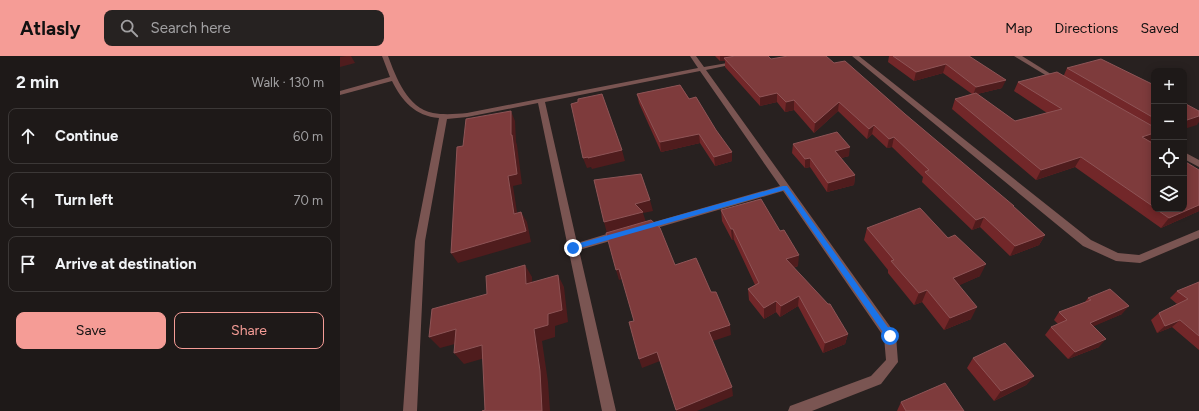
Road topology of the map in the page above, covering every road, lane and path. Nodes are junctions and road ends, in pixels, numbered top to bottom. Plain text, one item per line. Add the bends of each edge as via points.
1 (385, 56) edge
2 (693, 56) edge
3 (855, 56) edge
4 (1017, 56) edge
5 (745, 60) edge
6 (702, 70) junction
7 (394, 78) junction
8 (1065, 84) edge
9 (340, 93) edge
10 (542, 101) junction
11 (443, 117) junction
12 (1187, 157) edge
13 (1199, 164) edge
14 (785, 188) junction
15 (1199, 234) edge
16 (573, 248) junction
17 (410, 411) edge
18 (609, 411) edge
19 (795, 411) edge

1 - 7 street
2 - 6 street
3 - 15 street via 1087,243 1116,257 1140,259
4 - 8 street
5 - 6 street
6 - 10 street
6 - 14 street
7 - 9 street
7 - 11 street via 412,106 426,114
10 - 11 street
10 - 16 street
11 - 17 street via 420,241
12 - 13 street
14 - 16 street
14 - 19 street via 890,336 892,362 876,380
16 - 18 street

